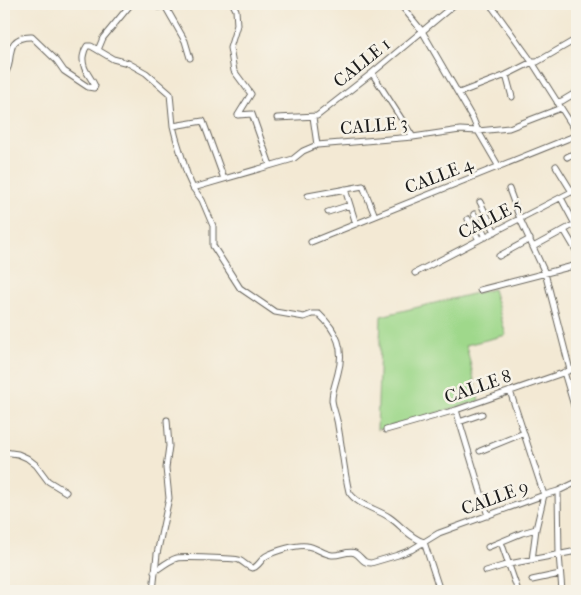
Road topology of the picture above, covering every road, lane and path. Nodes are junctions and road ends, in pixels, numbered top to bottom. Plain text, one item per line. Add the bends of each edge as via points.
1 (131, 4) edge
2 (155, 4) edge
3 (232, 4) edge
4 (400, 4) edge
5 (454, 4) edge
6 (490, 4) edge
7 (166, 5) edge
8 (422, 31) junction
9 (575, 40) dead end
10 (98, 50) junction
11 (190, 58) dead end
12 (532, 62) junction
13 (372, 73) junction
14 (4, 74) edge
15 (506, 75) junction
16 (577, 92) edge
17 (459, 93) junction
18 (512, 97) dead end
19 (557, 102) junction
20 (561, 108) junction
21 (313, 117) junction
22 (277, 118) dead end
23 (173, 126) junction
24 (478, 131) junction
25 (577, 134) edge
26 (413, 136) junction
27 (317, 145) junction
28 (577, 152) edge
29 (567, 157) dead end
30 (270, 165) junction
31 (556, 166) dead end
32 (499, 167) junction
33 (224, 179) junction
34 (193, 188) junction
35 (509, 189) dead end
36 (345, 190) junction
37 (575, 190) edge
38 (308, 196) dead end
39 (561, 198) junction
40 (480, 202) dead end
41 (350, 205) junction
42 (328, 212) dead end
43 (474, 214) dead end
44 (375, 216) junction
45 (520, 218) junction
46 (468, 219) dead end
47 (356, 224) junction
48 (576, 226) edge
49 (564, 230) junction
50 (495, 232) junction
51 (486, 237) junction
52 (530, 239) junction
53 (478, 240) junction
54 (310, 242) dead end
55 (533, 247) junction
56 (577, 252) edge
57 (499, 256) dead end
58 (577, 265) edge
59 (415, 273) dead end
60 (545, 273) junction
61 (480, 290) dead end
62 (577, 368) edge
63 (567, 371) junction
64 (510, 391) junction
65 (456, 410) junction
66 (482, 414) dead end
67 (577, 416) edge
68 (167, 420) dead end
69 (459, 422) junction
70 (386, 430) dead end
71 (524, 433) junction
72 (480, 450) dead end
73 (4, 452) edge
74 (577, 482) edge
75 (558, 491) junction
76 (66, 492) dead end
77 (544, 494) junction
78 (488, 516) junction
79 (536, 529) junction
80 (424, 542) junction
81 (501, 542) junction
82 (488, 547) dead end
83 (577, 550) edge
84 (559, 554) junction
85 (532, 560) junction
86 (509, 564) junction
87 (486, 570) dead end
88 (154, 572) junction
89 (560, 574) junction
90 (532, 580) dead end
91 (153, 591) edge
92 (440, 591) edge
93 (518, 591) edge
94 (562, 591) edge

1 - 10 street via 103,38
2 - 7 street via 158,7
3 - 30 street via 236,10 237,25 230,48 234,72 251,94 238,114 252,114
4 - 8 street
5 - 8 street, CALLE 1
6 - 12 street
7 - 11 street
8 - 13 street, CALLE 1
8 - 17 street
9 - 12 street
10 - 14 street via 90,46 84,49 84,69 94,88 88,88 64,71 32,37 21,38 14,43 10,66
10 - 23 street via 146,73 170,94
12 - 15 street
12 - 19 street
13 - 21 street, CALLE 1
13 - 26 street
15 - 17 street
15 - 18 street
16 - 19 street
17 - 24 street
19 - 20 street
20 - 24 street, CALLE 3 via 509,128
20 - 25 street
21 - 22 street
21 - 27 street
23 - 33 street via 203,121
23 - 34 street
24 - 26 street, CALLE 3
24 - 32 street
25 - 32 street, CALLE 4
26 - 27 street, CALLE 3
27 - 30 street, CALLE 3 via 293,159
28 - 29 street
30 - 33 street, CALLE 3
31 - 37 street
32 - 44 street, CALLE 4
33 - 34 street, CALLE 3
34 - 80 street via 213,226 213,246 240,288 275,312 304,317 319,314 338,338 341,364 332,402 349,492
35 - 45 street
36 - 38 street
36 - 41 street
36 - 44 street via 363,186
37 - 39 street, CALLE 5
39 - 45 street, CALLE 5
39 - 48 street
40 - 50 street
41 - 42 street
41 - 47 street
43 - 51 street
44 - 47 street, CALLE 4
45 - 50 street, CALLE 5
45 - 52 street
46 - 53 street
47 - 54 street, CALLE 4
48 - 49 street
49 - 55 street
49 - 56 street
50 - 51 street, CALLE 5
51 - 53 street, CALLE 5
52 - 55 street
52 - 57 street
53 - 59 street, CALLE 5
55 - 60 street
58 - 60 street
60 - 61 street
60 - 63 street
62 - 63 street, CALLE 8
63 - 64 street, CALLE 8
63 - 67 street
64 - 65 street, CALLE 8
64 - 71 street
65 - 69 street
65 - 70 street, CALLE 8
66 - 69 street
68 - 88 street via 169,498
69 - 78 street
71 - 72 street
71 - 77 street
73 - 76 street via 27,458 48,481
74 - 75 street, CALLE 9
75 - 77 street, CALLE 9
75 - 84 street
77 - 78 street, CALLE 9
77 - 79 street
78 - 80 street, CALLE 9 via 439,533
79 - 81 street
79 - 85 street
80 - 88 street, CALLE 9 via 398,555 371,563 362,561 355,553 332,555 303,546 278,550 253,568 238,560 178,557
80 - 92 street
81 - 82 street
81 - 86 street
83 - 84 street
84 - 85 street
84 - 89 street
85 - 86 street
86 - 87 street
86 - 93 street
88 - 91 street
89 - 90 street
89 - 94 street

